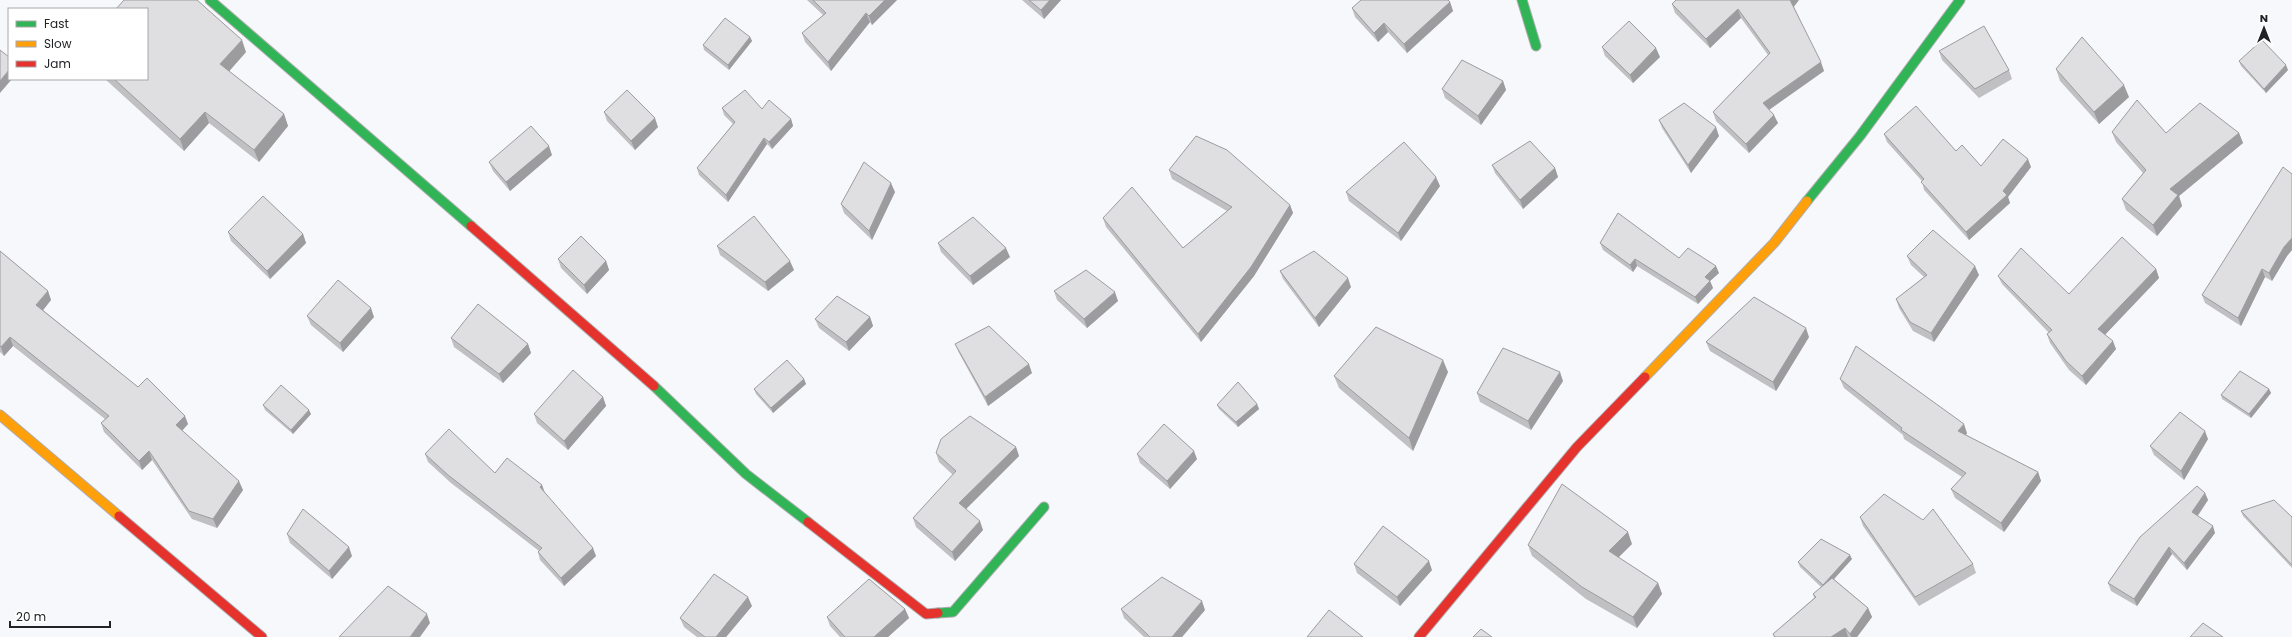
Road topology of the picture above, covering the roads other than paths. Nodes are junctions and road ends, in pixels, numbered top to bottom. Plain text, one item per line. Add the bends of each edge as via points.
1 (210, 0) edge
2 (1522, 0) edge
3 (1960, 0) edge
4 (1536, 46) dead end
5 (0, 415) edge
6 (1044, 507) dead end
7 (262, 637) edge
8 (1419, 637) edge

1 - 6 street via 644,376 746,474 926,614 953,612
2 - 4 street
3 - 8 street via 1860,136 1774,243 1577,447
5 - 7 street

